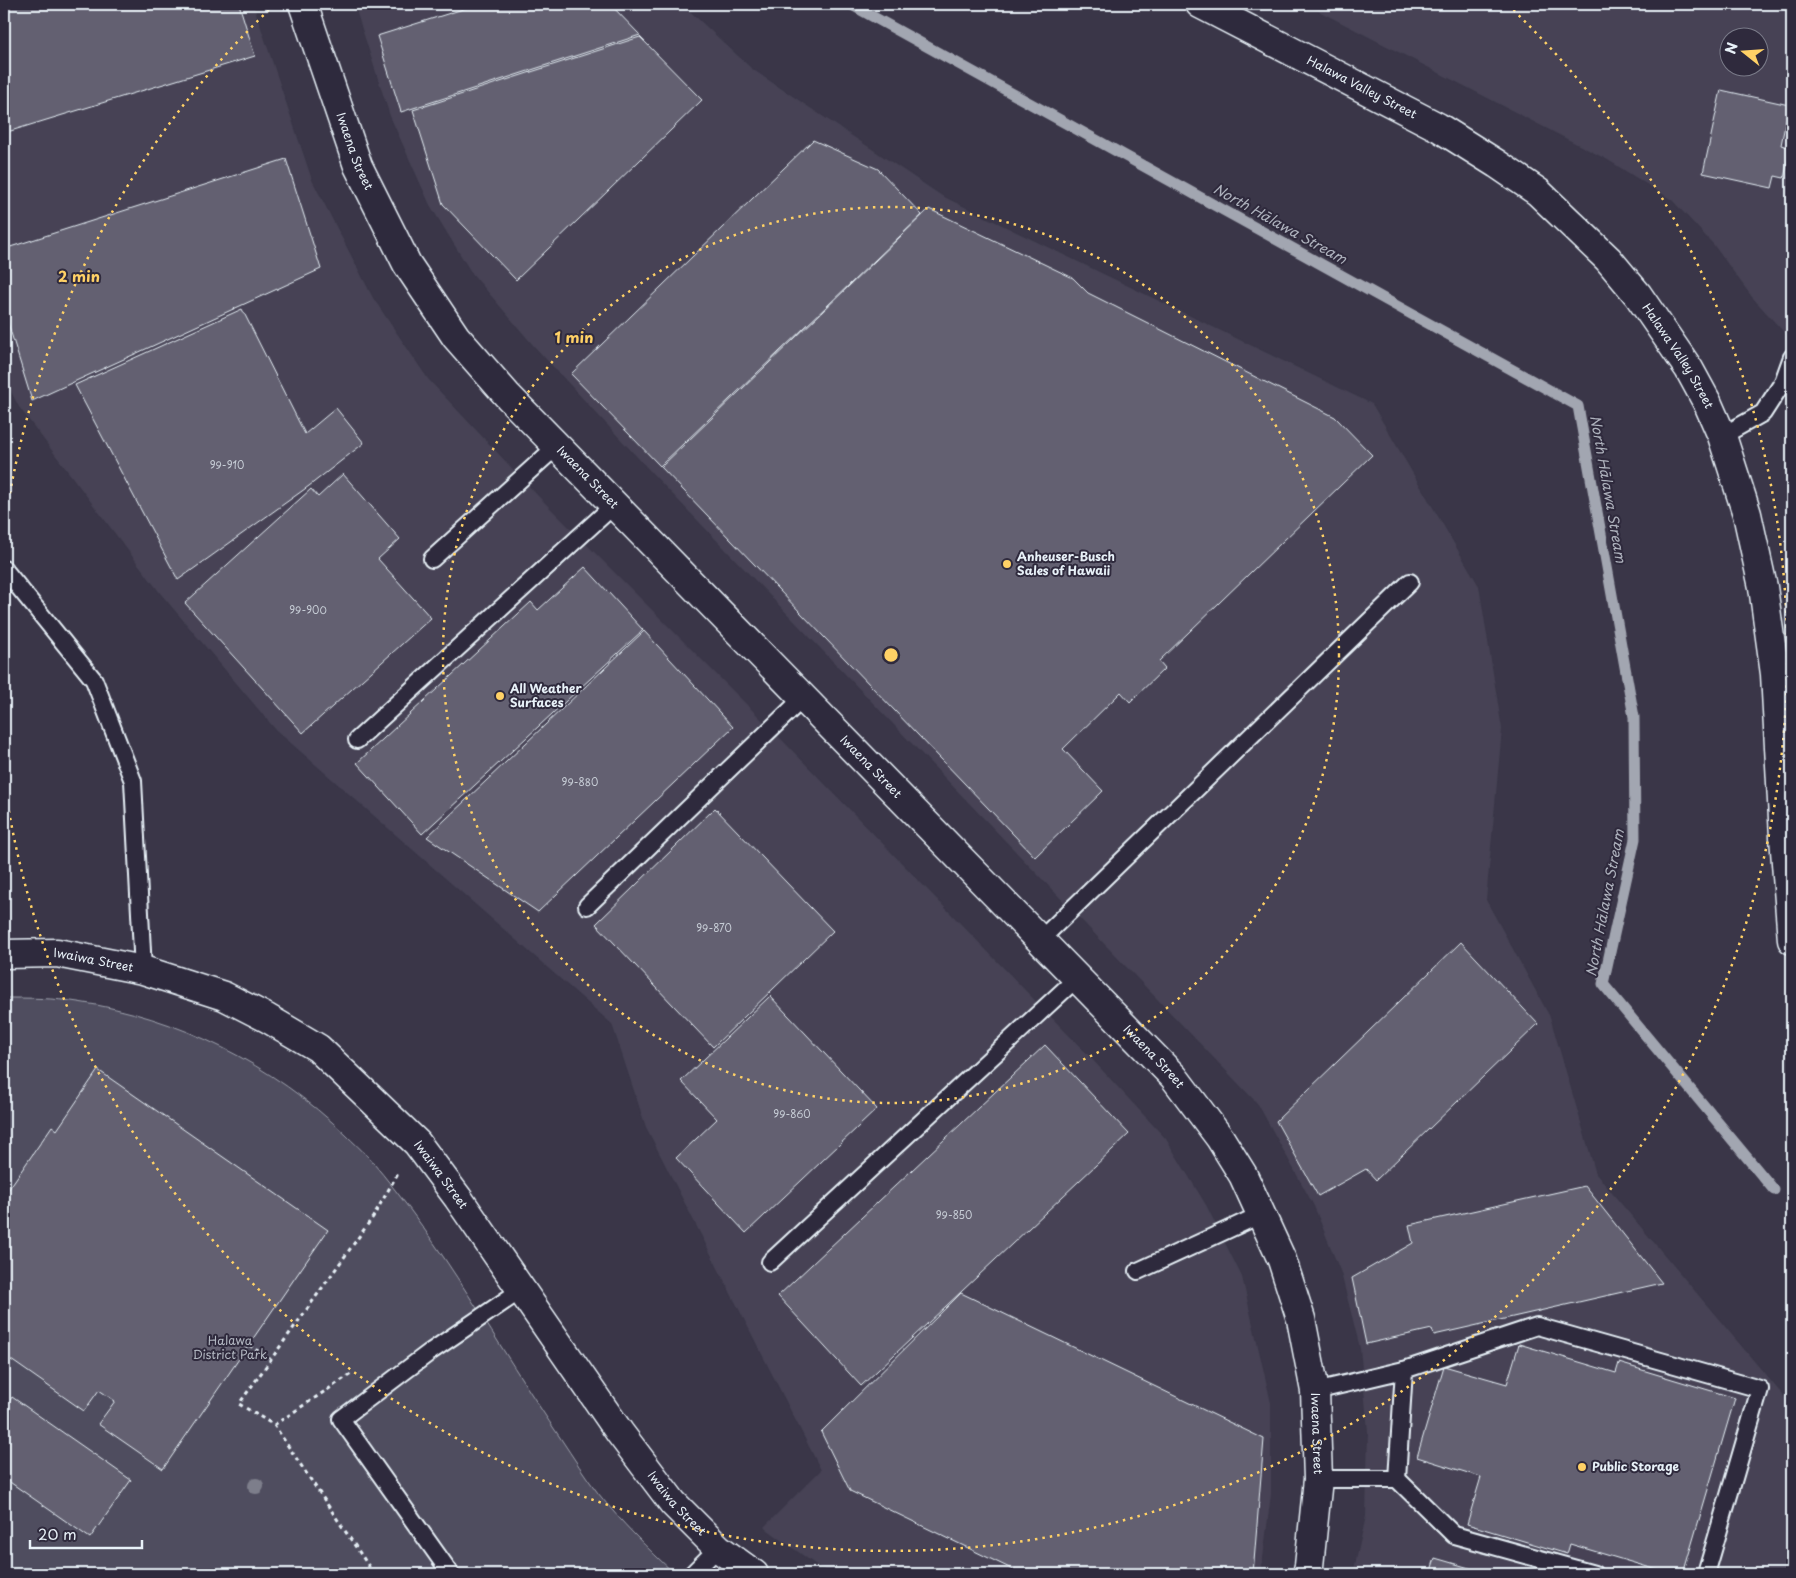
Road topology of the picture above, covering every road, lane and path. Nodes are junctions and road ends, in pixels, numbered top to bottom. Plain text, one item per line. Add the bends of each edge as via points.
1 (303, 4) edge
2 (1200, 4) edge
3 (1792, 357) edge
4 (1722, 436) junction
5 (556, 446) junction
6 (614, 504) junction
7 (432, 559) dead end
8 (4, 569) edge
9 (1410, 582) dead end
10 (803, 698) junction
11 (358, 740) dead end
12 (1788, 837) edge
13 (588, 906) dead end
14 (1040, 940) junction
15 (1792, 940) edge
16 (4, 954) edge
17 (143, 970) junction
18 (1077, 978) junction
19 (417, 1143) junction
20 (1262, 1214) junction
21 (770, 1262) dead end
22 (1138, 1271) dead end
23 (521, 1290) junction
24 (249, 1345) dead end
25 (10, 1359) dead end
26 (270, 1359) junction
27 (4, 1367) edge
28 (1404, 1370) junction
29 (1316, 1391) junction
30 (1318, 1479) junction
31 (1397, 1479) junction
32 (718, 1548) junction
33 (374, 1574) edge
34 (451, 1574) edge
35 (692, 1574) edge
36 (754, 1574) edge
37 (1307, 1574) edge
38 (1594, 1574) edge
39 (1706, 1574) edge

1 - 5 street, Iwaena Street via 358,166 407,264 456,337
2 - 4 street, Halawa Valley Street via 1438,128 1538,192 1608,260 1638,296 1689,369
3 - 4 lane via 1783,382 1763,413
4 - 12 street, Halawa Valley Street via 1747,514 1763,587 1775,674
5 - 6 street, Iwaena Street
5 - 7 lane
6 - 10 street, Iwaena Street
6 - 11 lane
8 - 17 lane via 94,680 133,781
9 - 14 lane
10 - 13 lane
10 - 14 street, Iwaena Street
12 - 15 street, Halawa Valley Street
14 - 18 street, Iwaena Street
16 - 17 street, Iwaiwa Street via 57,953
17 - 19 street, Iwaiwa Street via 224,996 318,1048
18 - 20 street, Iwaena Street via 1174,1077 1220,1138
18 - 21 lane
19 - 23 street, Iwaiwa Street
19 - 26 path via 373,1217
20 - 22 lane
20 - 29 street, Iwaena Street via 1282,1260 1301,1319
23 - 32 street, Iwaiwa Street via 672,1503
23 - 34 lane via 430,1352 341,1419
24 - 26 path
25 - 27 path
26 - 33 path via 239,1404 274,1425
28 - 29 lane
28 - 31 lane
28 - 39 lane via 1537,1326 1760,1389
29 - 30 street, Iwaena Street
30 - 31 lane
30 - 37 street, Iwaena Street
31 - 38 lane via 1454,1535
32 - 35 lane
32 - 36 street, Iwaiwa Street

